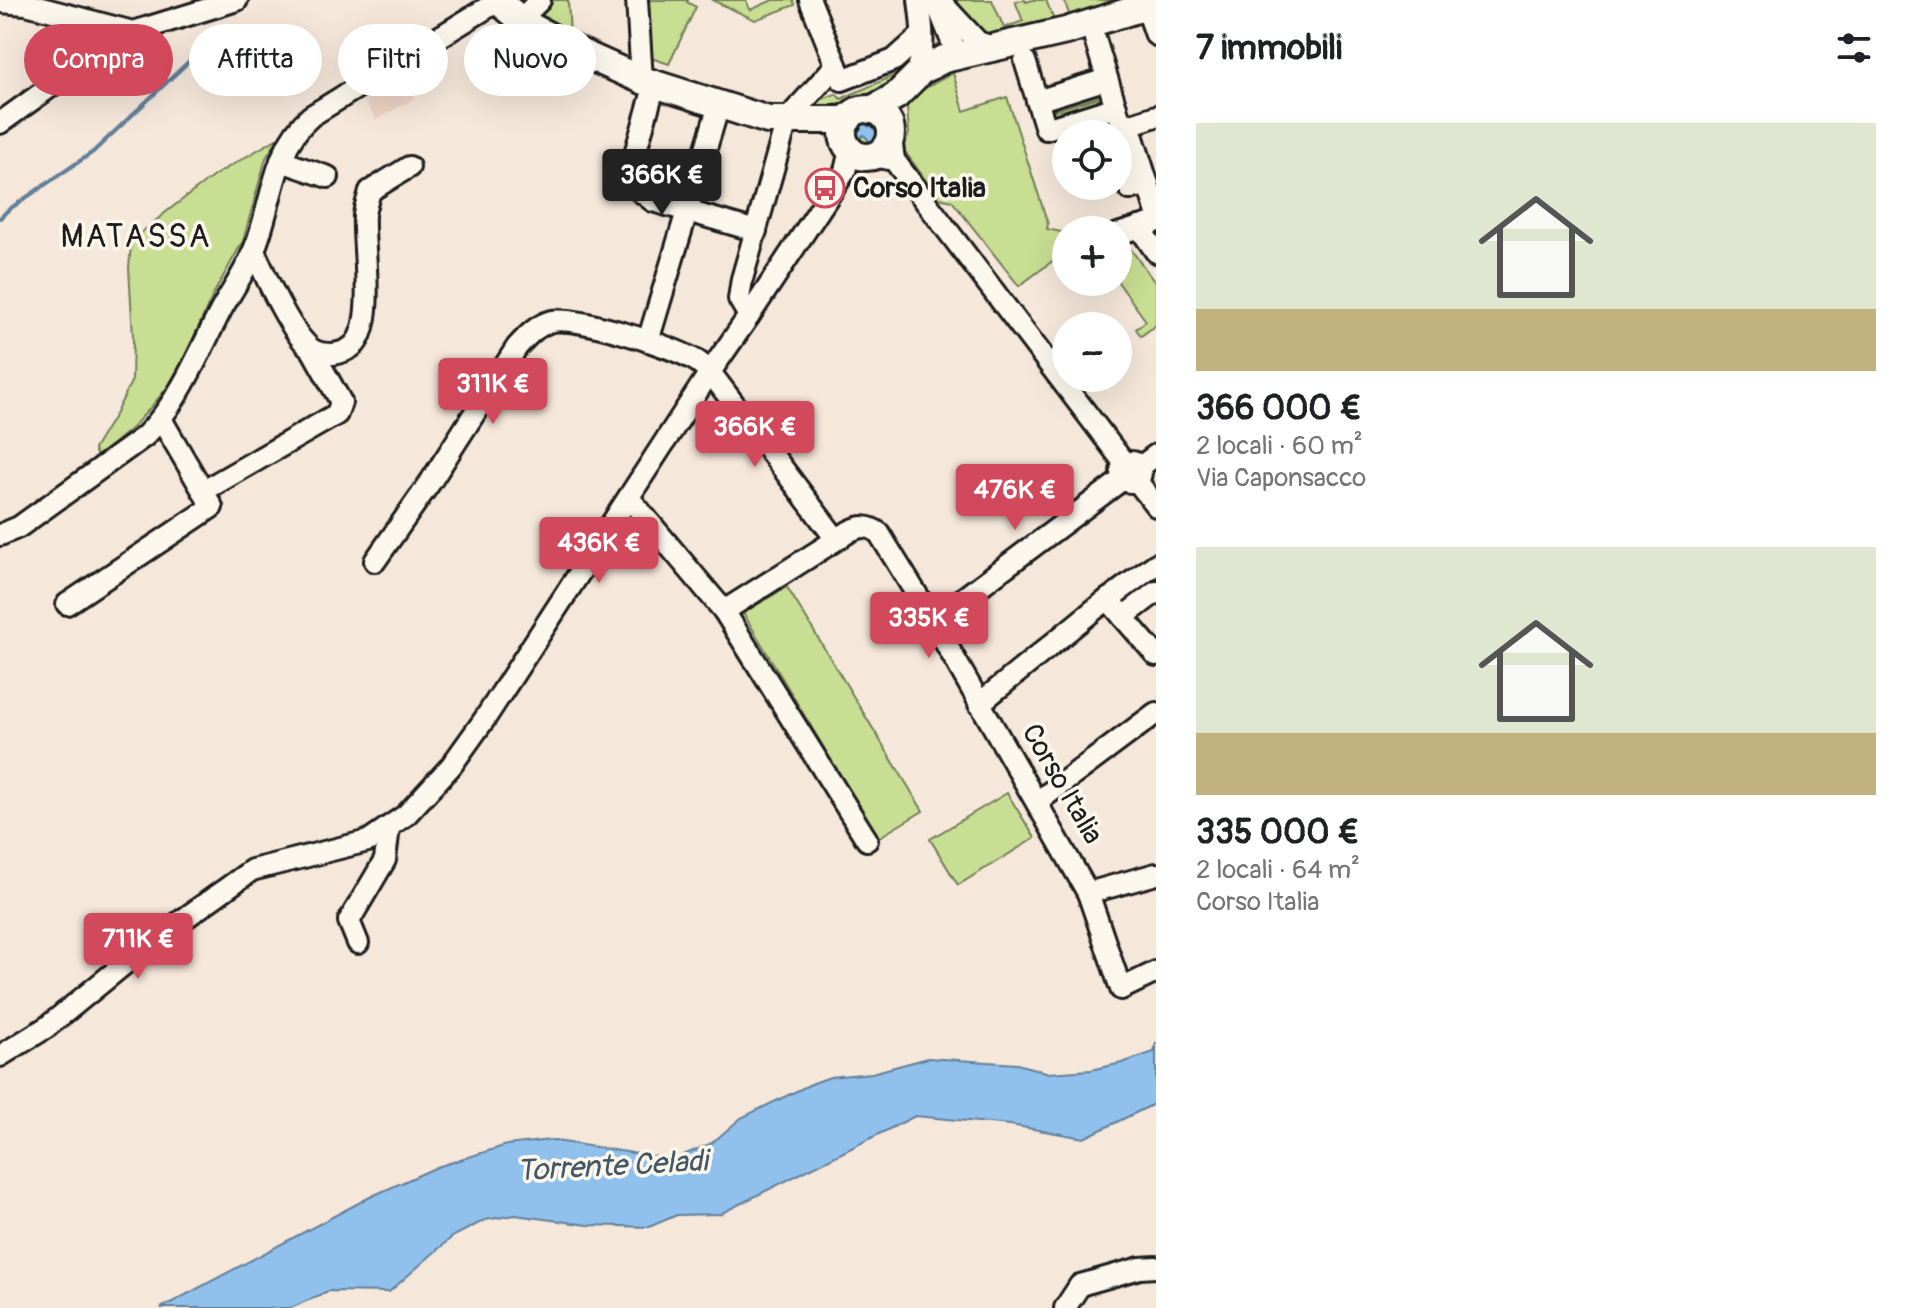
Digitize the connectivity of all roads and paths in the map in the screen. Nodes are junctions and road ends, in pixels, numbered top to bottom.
1 (237, 0) edge
2 (540, 0) edge
3 (637, 0) edge
4 (810, 0) edge
5 (920, 0) edge
6 (937, 0) edge
7 (497, 1) edge
8 (0, 2) edge
9 (1151, 5) edge
10 (520, 20) junction
11 (102, 24) edge
12 (159, 24) edge
13 (922, 35) junction
14 (1156, 35) edge
15 (1095, 39) dead end
16 (992, 47) junction
17 (950, 57) junction
18 (1025, 61) dead end
19 (836, 65) junction
20 (914, 77) junction
21 (1107, 79) junction
22 (648, 82) junction
23 (38, 96) edge
24 (1037, 101) junction
25 (719, 105) junction
26 (1156, 116) edge
27 (787, 120) junction
28 (1116, 120) edge
29 (1129, 120) edge
30 (0, 123) edge
31 (1052, 128) edge
32 (867, 141) junction
33 (1132, 153) edge
34 (281, 161) junction
35 (409, 167) dead end
36 (328, 177) dead end
37 (1148, 184) junction
38 (1132, 188) edge
39 (1156, 210) edge
40 (687, 211) junction
41 (1147, 224) edge
42 (756, 231) junction
43 (254, 251) junction
44 (1156, 252) edge
45 (749, 316) junction
46 (648, 341) junction
47 (312, 350) junction
48 (710, 372) junction
49 (161, 419) junction
50 (1136, 469) edge
51 (203, 491) junction
52 (629, 498) junction
53 (1156, 506) edge
54 (0, 535) edge
55 (836, 539) junction
56 (375, 561) dead end
57 (1156, 564) edge
58 (1156, 592) edge
59 (1108, 599) junction
60 (67, 604) dead end
61 (724, 611) junction
62 (1123, 617) junction
63 (933, 621) junction
64 (1156, 655) edge
65 (979, 704) junction
66 (1156, 713) edge
67 (1037, 802) junction
68 (389, 827) junction
69 (867, 840) dead end
70 (1156, 874) edge
71 (1088, 893) junction
72 (358, 943) dead end
73 (1156, 972) edge
74 (0, 1056) edge
75 (1156, 1267) edge
76 (1065, 1308) edge

1 - 12 street
2 - 10 street
3 - 22 street
4 - 19 street
5 - 13 street
5 - 17 street
6 - 16 street
6 - 17 street
7 - 10 main road
7 - 34 street
8 - 11 street
9 - 14 street
9 - 16 main road
10 - 22 main road
13 - 19 street
13 - 20 street
15 - 21 street
16 - 17 main road
17 - 20 main road
18 - 24 street
19 - 27 street
20 - 32 main road
21 - 24 street
21 - 28 street
22 - 25 main road
22 - 40 street
23 - 30 street
24 - 31 street
25 - 27 main road
25 - 40 street
26 - 29 street
27 - 32 main road
27 - 42 street
32 - 45 street
32 - 50 street
33 - 37 street
34 - 36 street
34 - 43 street
35 - 47 street
37 - 38 street
37 - 39 street
40 - 42 street
40 - 46 street
41 - 44 street
42 - 45 street
43 - 47 street
43 - 49 street
45 - 48 street
46 - 48 street
46 - 56 street
47 - 51 street
48 - 52 street
48 - 55 street
49 - 51 street
49 - 54 street
50 - 53 street
50 - 63 street
51 - 60 street
52 - 61 street
52 - 68 street
55 - 61 street, Corso Italia
55 - 63 street, Corso Italia
57 - 59 street
58 - 62 street
59 - 62 street
59 - 65 street
61 - 69 street
62 - 64 street
63 - 65 street, Corso Italia
65 - 67 street, Corso Italia
66 - 67 street
67 - 71 street, Corso Italia
68 - 72 street
68 - 74 street
70 - 71 street
71 - 73 street, Corso Italia
75 - 76 street

